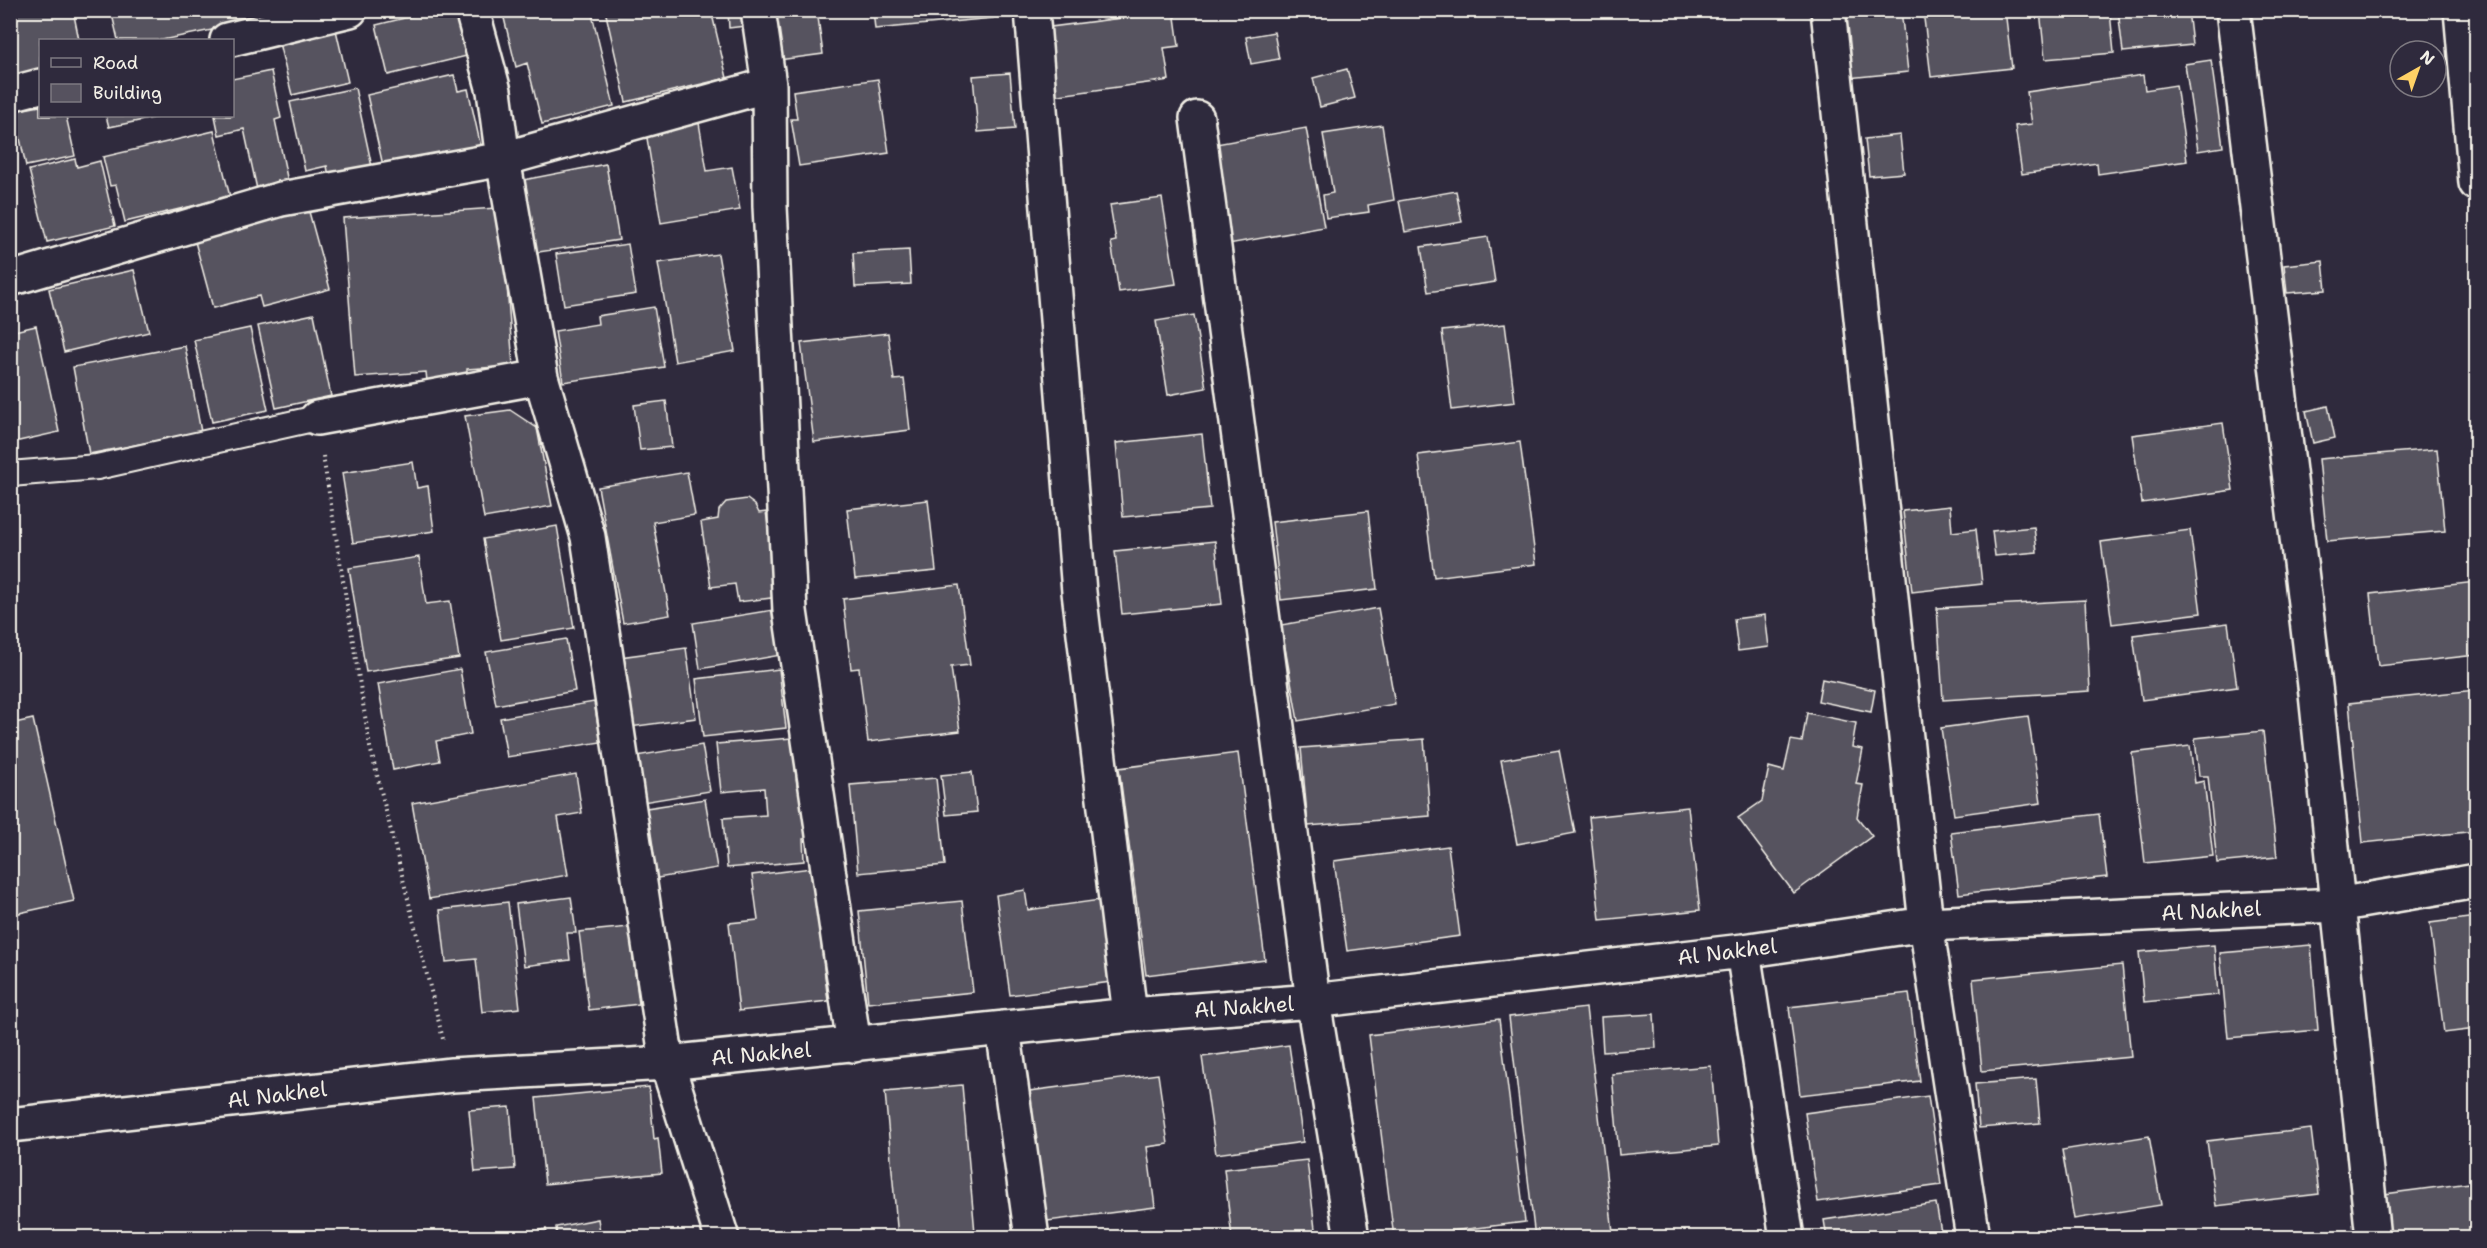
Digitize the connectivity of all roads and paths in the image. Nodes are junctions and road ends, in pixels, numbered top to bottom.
1 (350, 10) edge
2 (472, 10) edge
3 (758, 10) edge
4 (1032, 10) edge
5 (1828, 10) edge
6 (2233, 10) edge
7 (2461, 10) edge
8 (231, 39) edge
9 (769, 85) junction
10 (39, 86) edge
11 (10, 94) edge
12 (1197, 118) dead end
13 (503, 159) junction
14 (2476, 183) edge
15 (10, 279) edge
16 (541, 377) junction
17 (317, 418) junction
18 (10, 474) edge
19 (2476, 880) edge
20 (2337, 905) junction
21 (1926, 924) junction
22 (1743, 951) junction
23 (1313, 1001) junction
24 (1130, 1016) junction
25 (1003, 1028) junction
26 (854, 1045) junction
27 (667, 1063) junction
28 (452, 1075) junction
29 (10, 1125) edge
30 (722, 1238) edge
31 (1032, 1238) edge
32 (1352, 1238) edge
33 (1787, 1238) edge
34 (1973, 1238) edge
35 (2373, 1238) edge

1 - 8 street
2 - 13 street
3 - 9 street
4 - 24 street
5 - 21 street
6 - 20 street
7 - 14 street
9 - 13 street
9 - 26 street
10 - 11 street
12 - 23 street
13 - 15 street
13 - 16 street
16 - 17 street
16 - 27 street
17 - 18 lane
17 - 28 path
19 - 20 street, Al Nakhel
20 - 21 street, Al Nakhel
20 - 35 street
21 - 22 street, Al Nakhel
21 - 34 street
22 - 23 street, Al Nakhel
22 - 33 street
23 - 24 street, Al Nakhel
23 - 32 street
24 - 25 street, Al Nakhel
25 - 26 street, Al Nakhel
25 - 31 street
26 - 27 street, Al Nakhel
27 - 28 street, Al Nakhel
27 - 30 street
28 - 29 street, Al Nakhel

